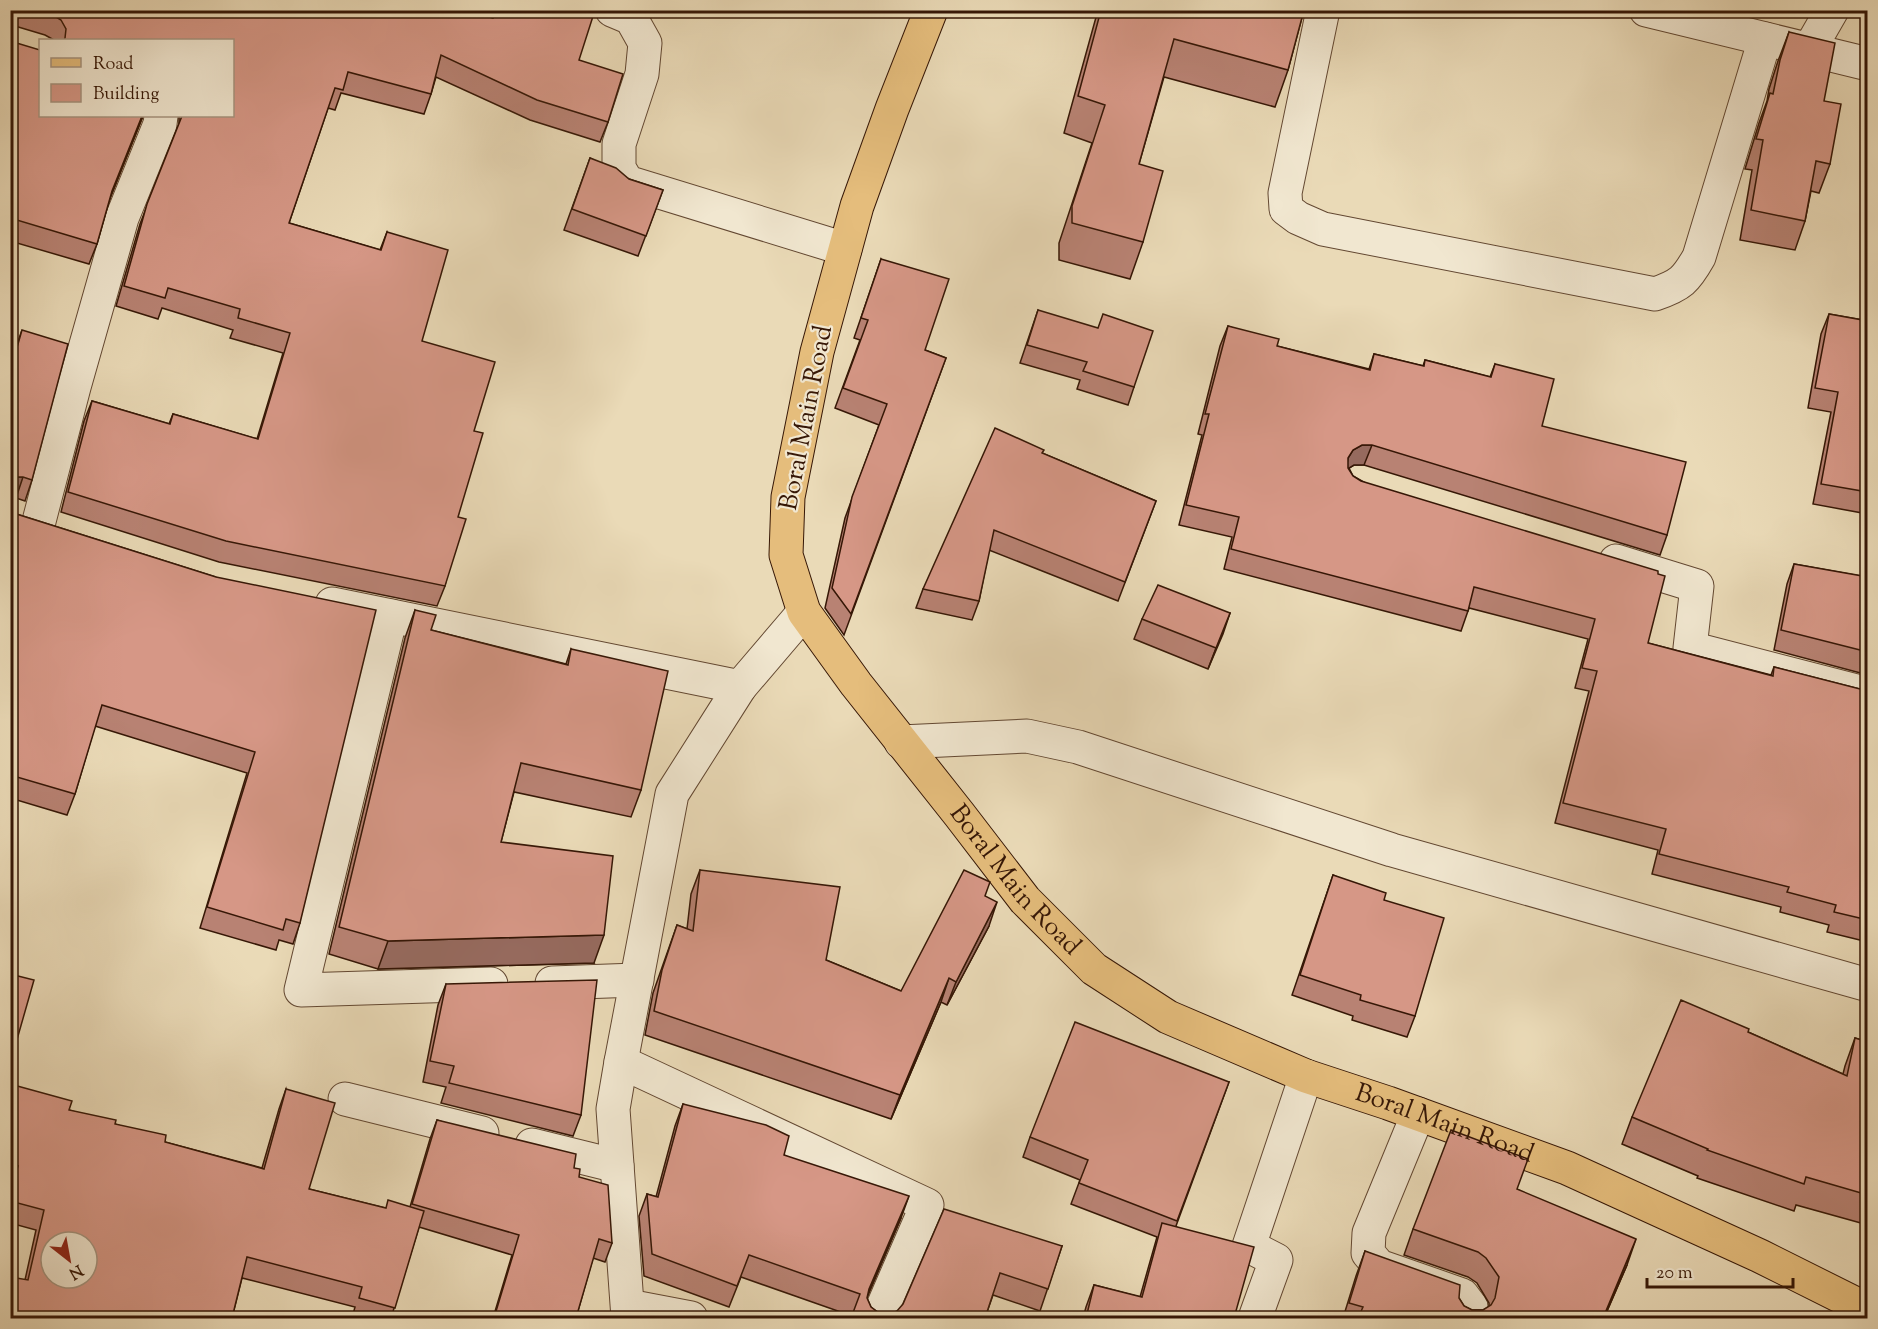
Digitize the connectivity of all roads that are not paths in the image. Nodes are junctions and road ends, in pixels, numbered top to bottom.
1 (612, 10) edge
2 (931, 10) edge
3 (1323, 10) edge
4 (1646, 10) edge
5 (1832, 10) edge
6 (1765, 39) junction
7 (1809, 50) junction
8 (1868, 64) edge
9 (161, 117) edge
10 (845, 249) junction
11 (24, 520) edge
12 (71, 535) edge
13 (1584, 551) edge
14 (303, 598) edge
15 (804, 612) junction
16 (391, 616) junction
17 (740, 687) junction
18 (1868, 694) edge
19 (902, 742) junction
20 (637, 980) junction
21 (1868, 985) edge
22 (621, 1062) junction
23 (1306, 1076) junction
24 (345, 1100) dead end
25 (1418, 1113) junction
26 (617, 1166) junction
27 (1868, 1310) edge
28 (628, 1312) edge
29 (691, 1318) edge
30 (878, 1318) edge
31 (1255, 1318) edge
32 (1468, 1318) edge

1 - 10 street
2 - 10 main road, Boral Main Road
3 - 6 street
4 - 6 street
5 - 7 street
6 - 7 street
7 - 8 street
9 - 11 street
10 - 15 main road, Boral Main Road
11 - 12 street
13 - 18 street
14 - 16 street
15 - 17 street
15 - 19 main road, Boral Main Road
16 - 17 street
16 - 20 street
17 - 20 street
19 - 21 street
19 - 23 main road, Boral Main Road
20 - 22 street
22 - 26 street
22 - 30 street
23 - 25 main road, Boral Main Road
23 - 31 street
24 - 26 street
25 - 27 main road, Boral Main Road
25 - 32 street
26 - 28 street
28 - 29 street

